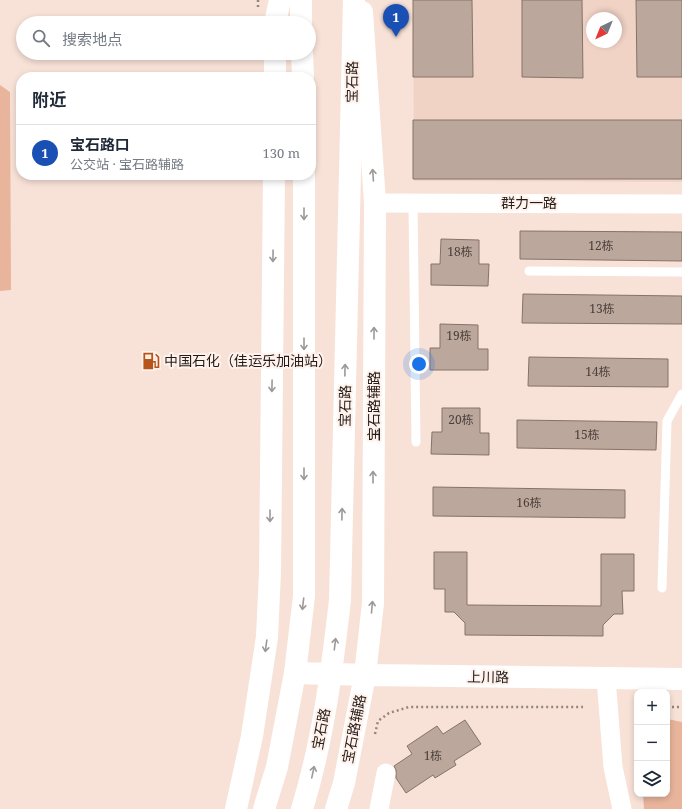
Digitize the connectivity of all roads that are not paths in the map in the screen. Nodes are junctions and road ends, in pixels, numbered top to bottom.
1 (280, 0) edge
2 (301, 0) edge
3 (354, 0) edge
4 (361, 0) edge
5 (277, 16) edge
6 (301, 16) edge
7 (275, 60) edge
8 (302, 60) edge
9 (275, 72) edge
10 (303, 72) edge
11 (274, 180) edge
12 (304, 180) edge
13 (375, 203) junction
14 (413, 203) junction
15 (682, 204) edge
16 (529, 271) dead end
17 (682, 272) edge
18 (682, 394) edge
19 (416, 442) dead end
20 (662, 588) dead end
21 (295, 673) junction
22 (331, 674) junction
23 (365, 675) junction
24 (606, 678) junction
25 (682, 679) edge
26 (386, 774) dead end
27 (236, 809) edge
28 (264, 809) edge
29 (302, 809) edge
30 (336, 809) edge
31 (379, 809) edge
32 (622, 809) edge

1 - 5 main road
2 - 6 main road
22 -> 3 main road, 宝石路
13 -> 4 main road, 宝石路辅路
7 - 9 main road
8 - 10 main road
11 -> 27 main road
12 -> 21 main road
13 - 14 street, 群力一路
23 -> 13 main road, 宝石路辅路
14 - 15 street, 群力一路
14 - 19 lane
16 - 17 lane
18 - 20 lane
21 - 22 main road, 上川路
21 - 28 main road
22 - 23 main road, 上川路
29 -> 22 main road, 宝石路
23 - 24 main road, 上川路
23 - 30 main road, 宝石路辅路
24 - 25 main road, 上川路
24 - 32 street
26 - 31 street

